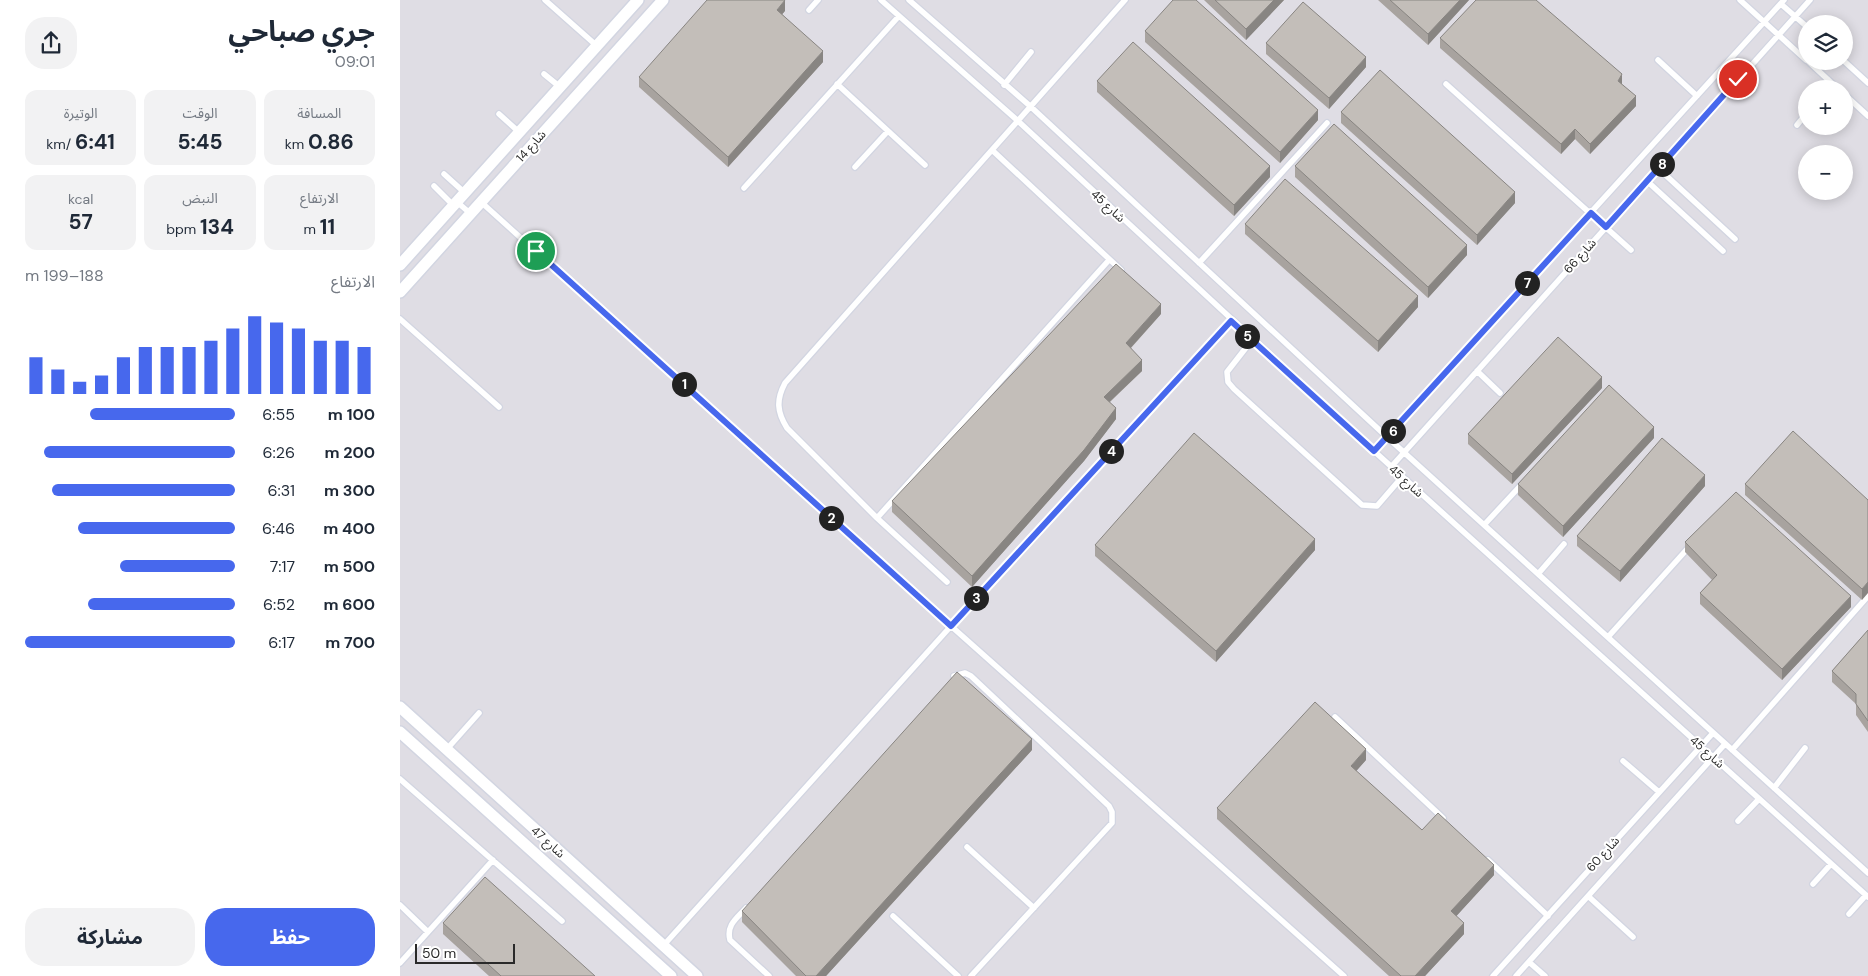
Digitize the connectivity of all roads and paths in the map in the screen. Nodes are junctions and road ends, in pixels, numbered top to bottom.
1 (545, 0) edge
2 (638, 0) edge
3 (662, 0) edge
4 (818, 0) edge
5 (881, 0) edge
6 (909, 0) edge
7 (1125, 0) edge
8 (1740, 0) edge
9 (1810, 0) edge
10 (1783, 2) edge
11 (808, 10) dead end
12 (899, 16) junction
13 (1795, 16) junction
14 (1798, 19) edge
15 (1765, 22) junction
16 (1778, 35) junction
17 (597, 46) junction
18 (1031, 52) dead end
19 (1798, 52) edge
20 (1658, 60) dead end
21 (1853, 69) edge
22 (1816, 70) edge
23 (544, 74) dead end
24 (1825, 80) edge
25 (1868, 83) edge
26 (837, 84) junction
27 (1446, 84) dead end
28 (1004, 85) junction
29 (560, 87) junction
30 (1697, 96) junction
31 (1853, 102) edge
32 (1030, 106) junction
33 (499, 114) dead end
34 (1868, 116) edge
35 (1018, 121) junction
36 (1327, 123) dead end
37 (519, 132) junction
38 (888, 132) junction
39 (992, 150) junction
40 (925, 166) dead end
41 (855, 167) dead end
42 (1658, 168) junction
43 (444, 174) dead end
44 (1647, 181) junction
45 (434, 186) dead end
46 (744, 188) dead end
47 (465, 193) junction
48 (481, 202) junction
49 (455, 204) junction
50 (1591, 213) junction
51 (471, 214) junction
52 (1606, 227) junction
53 (1734, 239) dead end
54 (1631, 250) dead end
55 (1723, 251) dead end
56 (1109, 260) junction
57 (1199, 263) junction
58 (400, 265) edge
59 (1124, 272) edge
60 (400, 292) edge
61 (400, 319) edge
62 (1231, 321) junction
63 (1252, 340) junction
64 (1477, 371) junction
65 (1500, 393) dead end
66 (500, 407) dead end
67 (1387, 437) junction
68 (1374, 451) junction
69 (1403, 453) junction
70 (1391, 466) junction
71 (1402, 477) junction
72 (1529, 477) edge
73 (877, 518) junction
74 (1484, 525) junction
75 (1564, 544) dead end
76 (1689, 547) edge
77 (1538, 574) junction
78 (947, 582) dead end
79 (1868, 596) edge
80 (951, 626) junction
81 (1608, 637) junction
82 (947, 684) edge
83 (400, 707) edge
84 (479, 713) dead end
85 (1335, 718) edge
86 (400, 732) edge
87 (1713, 733) junction
88 (1725, 744) junction
89 (1701, 746) junction
90 (1805, 748) dead end
91 (447, 749) junction
92 (1732, 750) junction
93 (1713, 757) junction
94 (1623, 761) dead end
95 (400, 779) edge
96 (1774, 788) junction
97 (1659, 792) junction
98 (1759, 799) junction
99 (1738, 821) dead end
100 (1448, 823) edge
101 (967, 847) dead end
102 (1484, 856) edge
103 (493, 860) junction
104 (1831, 864) junction
105 (1868, 873) edge
106 (1813, 884) dead end
107 (1588, 896) junction
108 (1867, 896) edge
109 (749, 904) edge
110 (400, 906) edge
111 (1034, 908) junction
112 (1849, 914) dead end
113 (893, 916) dead end
114 (1548, 916) junction
115 (562, 921) dead end
116 (428, 932) junction
117 (1633, 937) dead end
118 (663, 946) junction
119 (1529, 962) junction
120 (400, 963) edge
121 (671, 976) edge
122 (697, 976) edge
123 (769, 976) edge
124 (958, 976) edge
125 (972, 976) edge
126 (1344, 976) edge
127 (1493, 976) edge
128 (1516, 976) edge
129 (1545, 976) edge

1 - 17 lane
2 - 17 street, شارع 14
3 - 48 street, شارع 14
4 - 11 lane
5 - 12 lane, شارع 45
6 - 28 lane, شارع 45
7 - 32 lane
8 - 15 lane
9 - 13 lane, شارع 66
10 - 13 lane
10 - 15 lane, شارع 66
12 - 26 lane
12 - 35 lane, شارع 45
13 - 14 lane
13 - 16 lane, شارع 66
15 - 16 lane
15 - 30 lane, شارع 66
16 - 19 lane
16 - 42 lane, شارع 66
17 - 29 street, شارع 14
18 - 28 lane
20 - 30 lane
21 - 25 lane
22 - 24 lane
23 - 29 lane
26 - 38 lane
26 - 46 lane
27 - 50 lane
28 - 32 lane, شارع 45
29 - 37 street, شارع 14
30 - 50 lane, شارع 66
31 - 34 lane
32 - 35 lane
32 - 57 lane, شارع 45
33 - 37 lane
35 - 39 lane
35 - 62 lane, شارع 45
36 - 57 lane
37 - 47 street, شارع 14
38 - 40 lane
38 - 41 lane
39 - 56 lane
39 - 73 lane
42 - 44 lane, شارع 66
42 - 53 lane
43 - 47 lane
44 - 52 lane, شارع 66
44 - 55 lane
45 - 49 lane
47 - 49 street, شارع 14
48 - 51 street, شارع 14
48 - 80 lane
49 - 51 lane
49 - 58 street, شارع 14
50 - 52 lane
50 - 67 lane, شارع 66
51 - 60 street, شارع 14
52 - 54 lane
52 - 64 lane, شارع 66
56 - 59 lane
56 - 73 lane
57 - 67 lane, شارع 45
61 - 66 lane
62 - 63 lane, شارع 45
62 - 80 lane
63 - 68 lane, شارع 45
63 - 71 lane
64 - 65 lane
64 - 69 lane, شارع 66
67 - 68 lane, شارع 66
67 - 69 lane, شارع 45
68 - 70 lane, شارع 45
69 - 70 lane, شارع 66
69 - 74 lane, شارع 45
70 - 71 lane, شارع 45
71 - 89 lane, شارع 45
72 - 74 lane
73 - 78 lane
74 - 77 lane, شارع 45
75 - 77 lane
76 - 81 lane
77 - 81 lane, شارع 45
79 - 92 lane
80 - 118 lane
80 - 126 lane
81 - 87 lane, شارع 45
82 - 111 lane
83 - 91 street, شارع 47
84 - 91 lane
85 - 100 lane
86 - 121 street, شارع 47
87 - 88 lane, شارع 45
87 - 89 lane, شارع 60
88 - 92 lane, شارع 45
88 - 93 lane, شارع 60
89 - 93 lane, شارع 45
89 - 97 lane, شارع 60
90 - 96 lane
91 - 118 street, شارع 47
92 - 96 lane, شارع 45
93 - 98 lane, شارع 45
93 - 107 lane, شارع 60
94 - 97 lane
95 - 103 lane
96 - 105 lane, شارع 45
97 - 114 lane, شارع 60
98 - 99 lane
98 - 104 lane, شارع 45
101 - 111 lane
102 - 114 lane
103 - 115 lane
103 - 116 lane
104 - 106 lane
104 - 108 lane, شارع 45
107 - 117 lane
107 - 119 lane, شارع 60
108 - 112 lane
109 - 123 lane
110 - 116 lane
111 - 125 lane
113 - 124 lane
114 - 127 lane, شارع 60
116 - 120 lane
118 - 122 street, شارع 47
119 - 128 lane, شارع 60
119 - 129 lane

